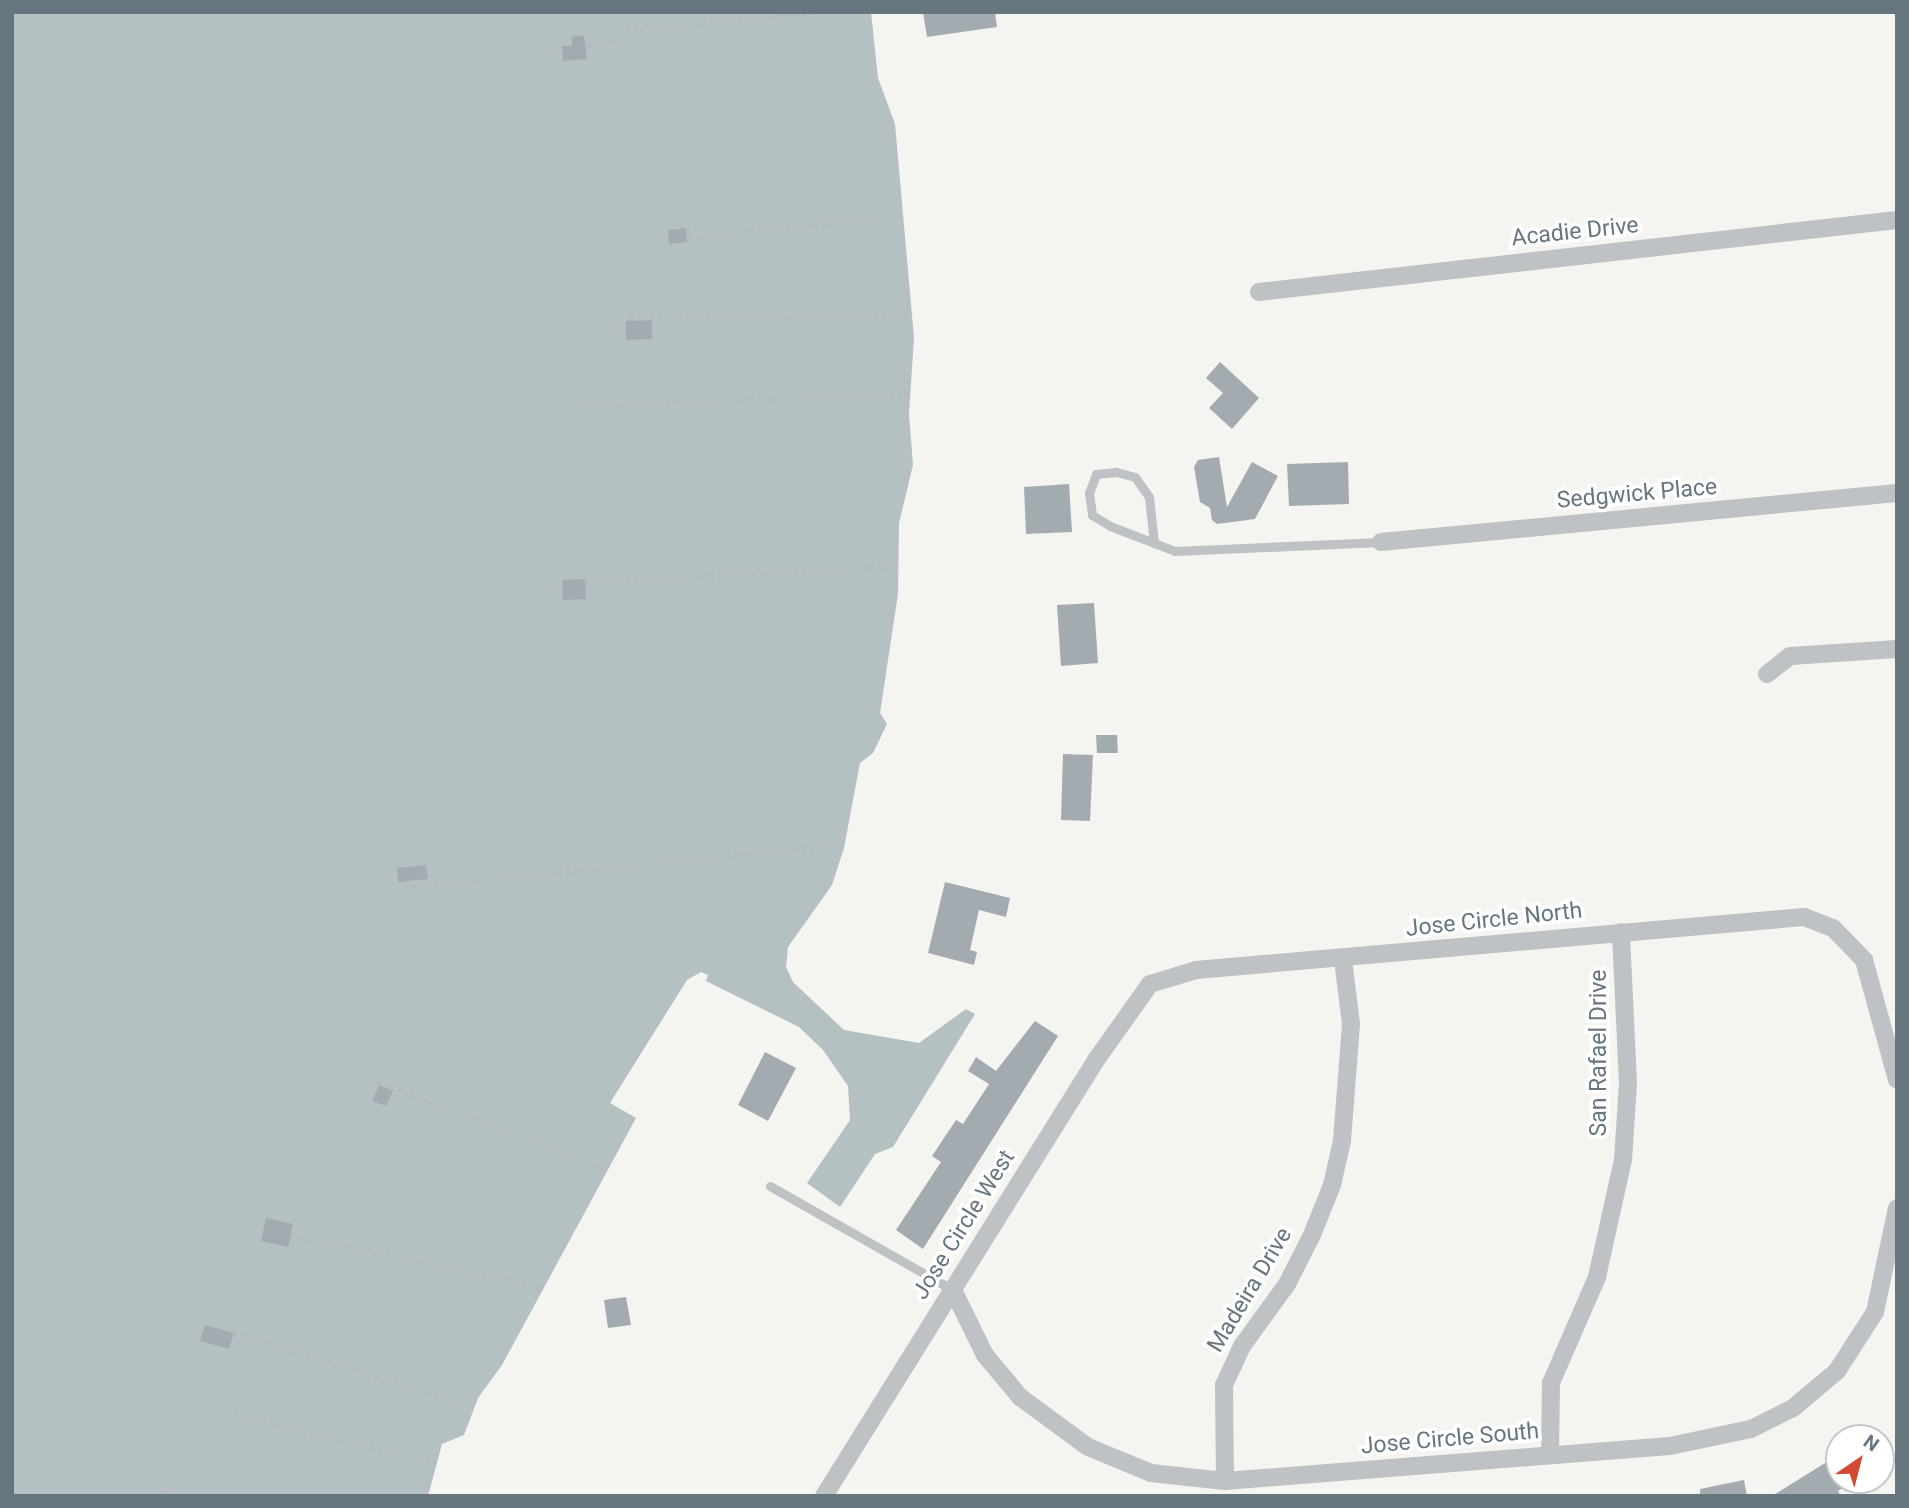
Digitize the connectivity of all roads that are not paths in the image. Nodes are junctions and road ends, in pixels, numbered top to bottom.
1 (1897, 220) edge
2 (1259, 292) dead end
3 (1897, 493) edge
4 (1381, 542) joint
5 (1154, 543) junction
6 (1897, 649) edge
7 (1767, 674) dead end
8 (1621, 932) junction
9 (1343, 960) junction
10 (1150, 984) joint
11 (1897, 1080) edge
12 (769, 1186) dead end
13 (1897, 1208) edge
14 (953, 1290) junction
15 (1550, 1455) junction
16 (1225, 1481) junction
17 (824, 1496) edge

1 - 2 street, Acadie Drive
3 - 4 street, Sedgwick Place
4 - 5 lane
5 - 5 lane
6 - 7 street
8 - 9 street, Jose Circle North
8 - 11 street, Jose Circle North
8 - 15 street, San Rafael Drive
9 - 10 street, Jose Circle North
9 - 16 street, Madeira Drive
10 - 14 street, Jose Circle West
12 - 14 lane
13 - 15 street, Jose Circle South
14 - 16 street, Jose Circle South
14 - 17 street, Jose Circle West
15 - 16 street, Jose Circle South

